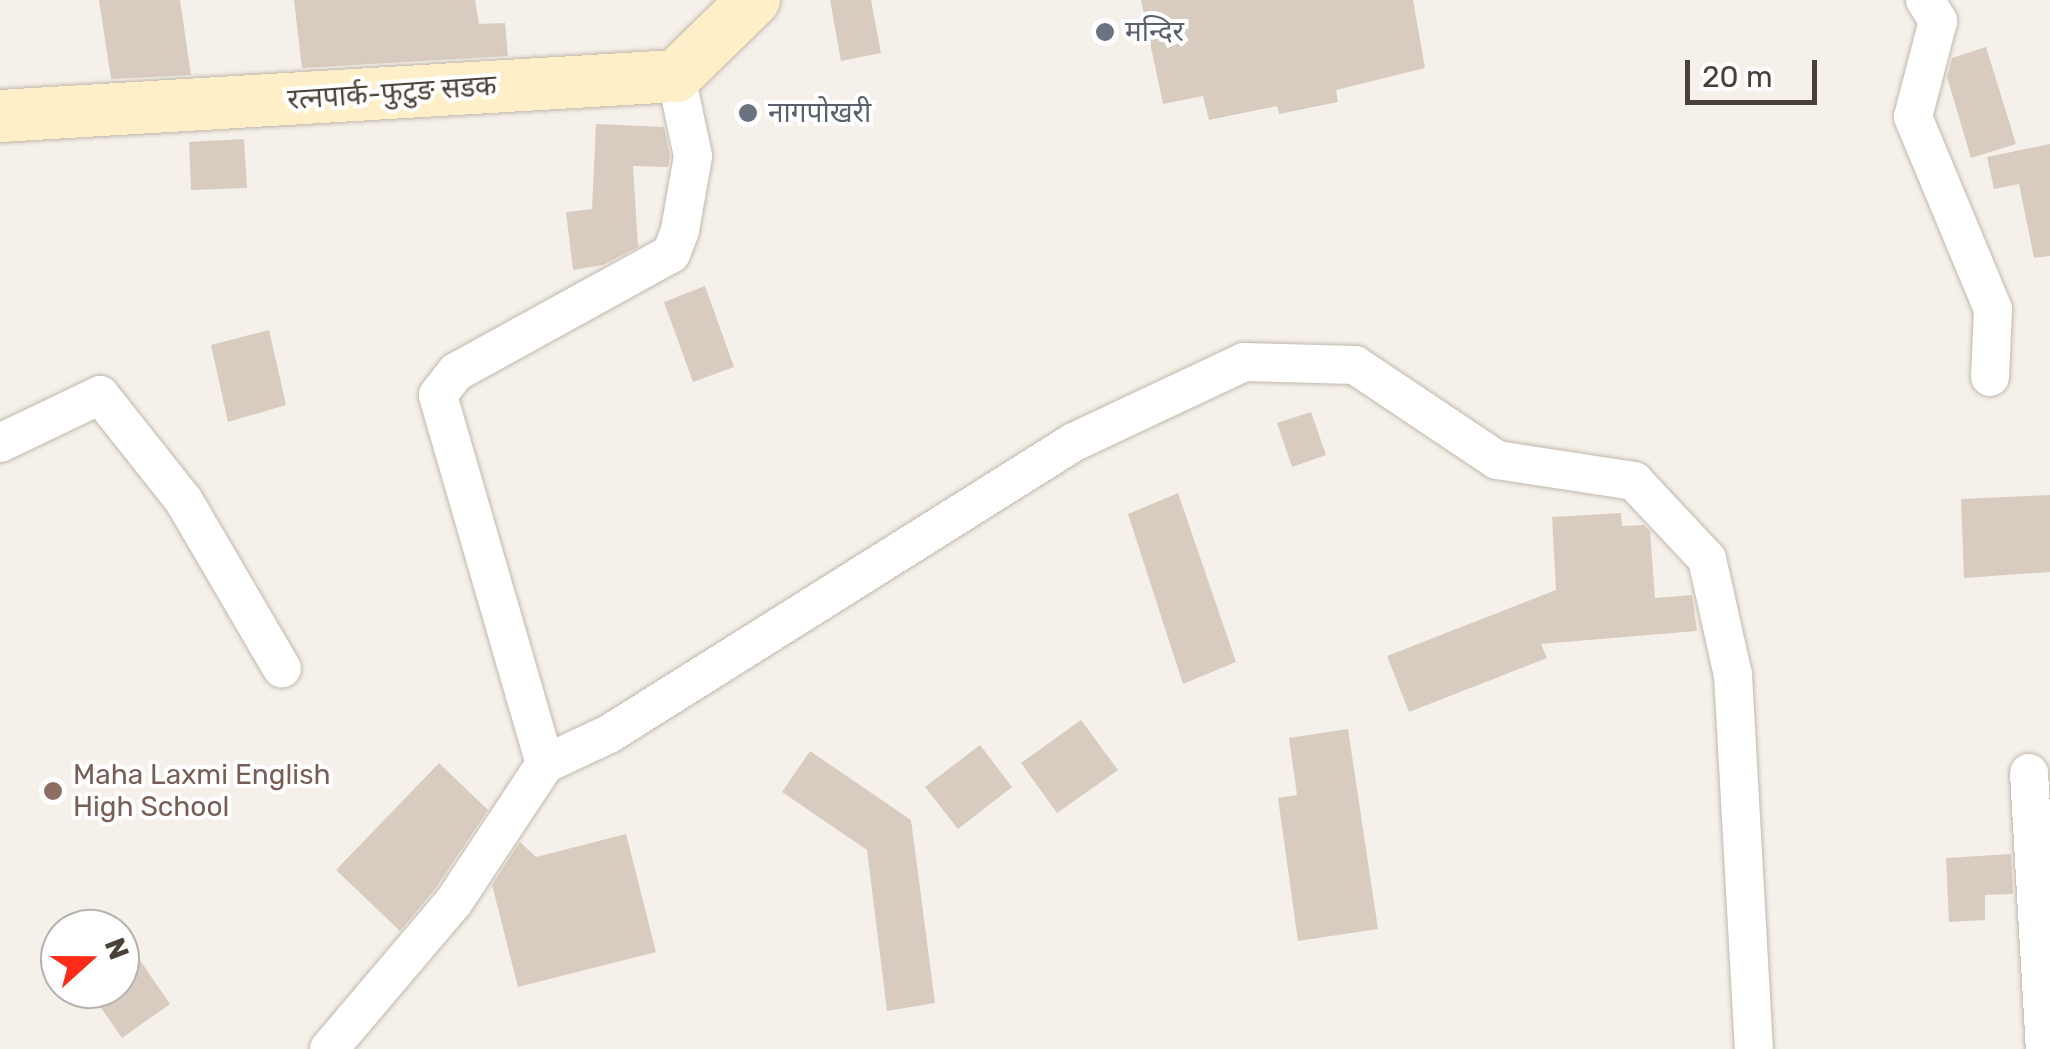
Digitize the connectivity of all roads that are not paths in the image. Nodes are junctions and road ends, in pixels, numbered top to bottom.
1 (754, 0) edge
2 (1924, 0) edge
3 (676, 76) junction
4 (0, 116) edge
5 (1990, 377) dead end
6 (0, 442) edge
7 (282, 669) dead end
8 (544, 764) junction
9 (2029, 773) dead end
10 (329, 1049) edge
11 (1754, 1049) edge
12 (2045, 1049) edge

1 - 3 street
2 - 5 street
3 - 4 street, रत्नपार्क-फुटुङ सडक
3 - 8 street
6 - 7 street
8 - 10 street
8 - 11 street
9 - 12 street

